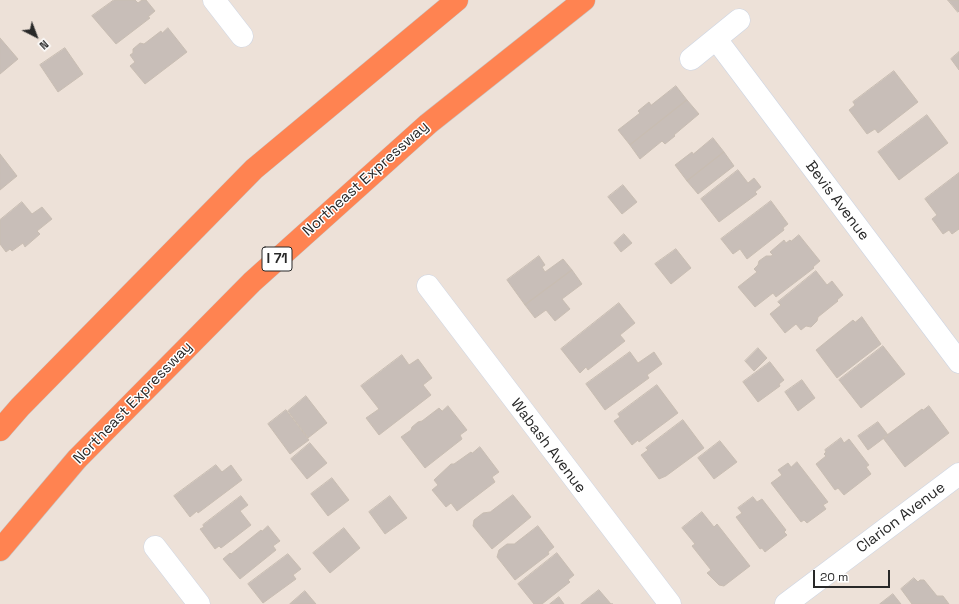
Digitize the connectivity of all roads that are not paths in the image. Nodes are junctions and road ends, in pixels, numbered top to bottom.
1 (214, 0) edge
2 (457, 0) edge
3 (584, 0) edge
4 (739, 20) dead end
5 (242, 36) dead end
6 (716, 39) junction
7 (691, 59) dead end
8 (428, 286) dead end
9 (959, 362) edge
10 (0, 430) edge
11 (959, 474) edge
12 (156, 547) dead end
13 (0, 550) edge
14 (199, 604) edge
15 (670, 604) edge
16 (786, 604) edge

1 - 5 street
2 - 10 highway
3 - 13 highway, Northeast Expressway / I 71
4 - 6 street
6 - 7 street
6 - 9 street, Bevis Avenue
8 - 15 street, Wabash Avenue
11 - 16 street, Clarion Avenue
12 - 14 street

